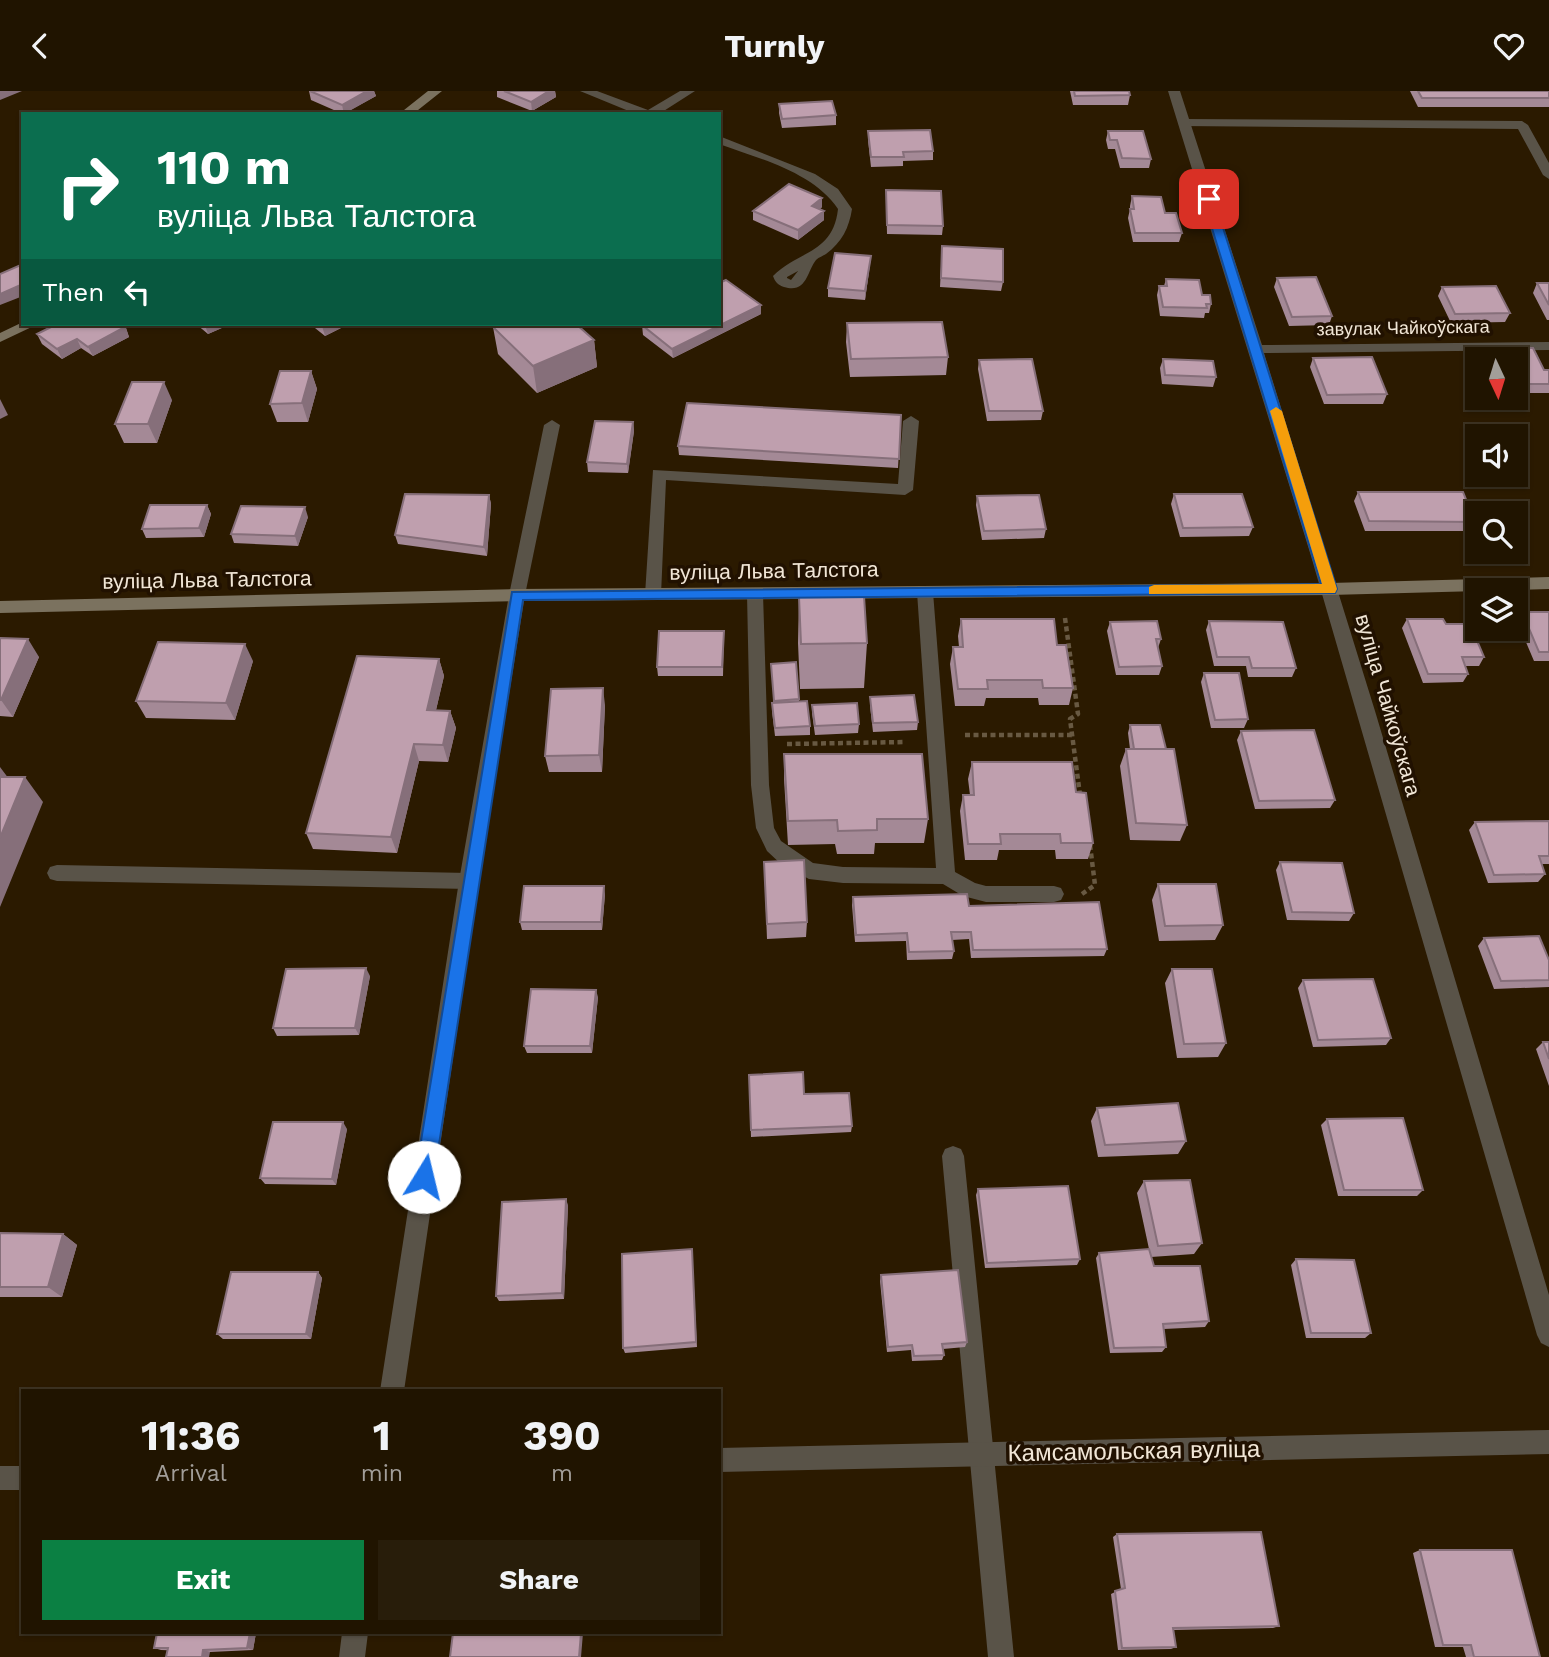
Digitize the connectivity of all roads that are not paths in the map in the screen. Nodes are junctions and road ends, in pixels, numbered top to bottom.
1 (436, 91) edge
2 (586, 91) edge
3 (689, 91) edge
4 (1174, 91) edge
5 (408, 112) edge
6 (644, 112) edge
7 (652, 112) edge
8 (1184, 123) junction
9 (721, 142) edge
10 (1549, 175) edge
11 (809, 262) dead end
12 (27, 326) edge
13 (0, 338) edge
14 (1549, 346) edge
15 (1257, 349) junction
16 (911, 421) dead end
17 (552, 425) dead end
18 (1549, 583) edge
19 (1330, 589) junction
20 (925, 592) junction
21 (755, 594) junction
22 (517, 595) junction
23 (653, 596) junction
24 (0, 607) edge
25 (57, 873) dead end
26 (946, 876) junction
27 (469, 881) junction
28 (1054, 894) road end
29 (953, 1156) dead end
30 (1549, 1335) edge
31 (391, 1389) edge
32 (1549, 1442) edge
33 (984, 1455) junction
34 (721, 1460) edge
35 (0, 1478) edge
36 (21, 1478) edge
37 (355, 1634) edge
38 (352, 1657) edge
39 (1001, 1657) edge

1 - 5 main road
2 - 6 street
3 - 7 street
4 - 8 street, вуліца Чайкоўскага
8 - 10 street
8 - 15 street, вуліца Чайкоўскага
9 - 11 street
12 - 13 main road
14 - 15 street, завулак Чайкоўскага
15 - 19 street, вуліца Чайкоўскага
16 - 23 street
17 - 22 street
18 - 19 main road, вуліца Льва Талстога
19 - 20 main road, вуліца Льва Талстога
19 - 30 street, вуліца Чайкоўскага
20 - 21 main road, вуліца Льва Талстога
20 - 26 street
21 - 23 main road, вуліца Льва Талстога
21 - 26 street
22 - 23 main road, вуліца Льва Талстога
22 - 24 main road, вуліца Льва Талстога
22 - 27 street
25 - 27 street
26 - 28 street
27 - 31 street
29 - 33 street
32 - 33 street, Камсамольская вуліца
33 - 34 street, Камсамольская вуліца
33 - 39 street
35 - 36 street
37 - 38 street

